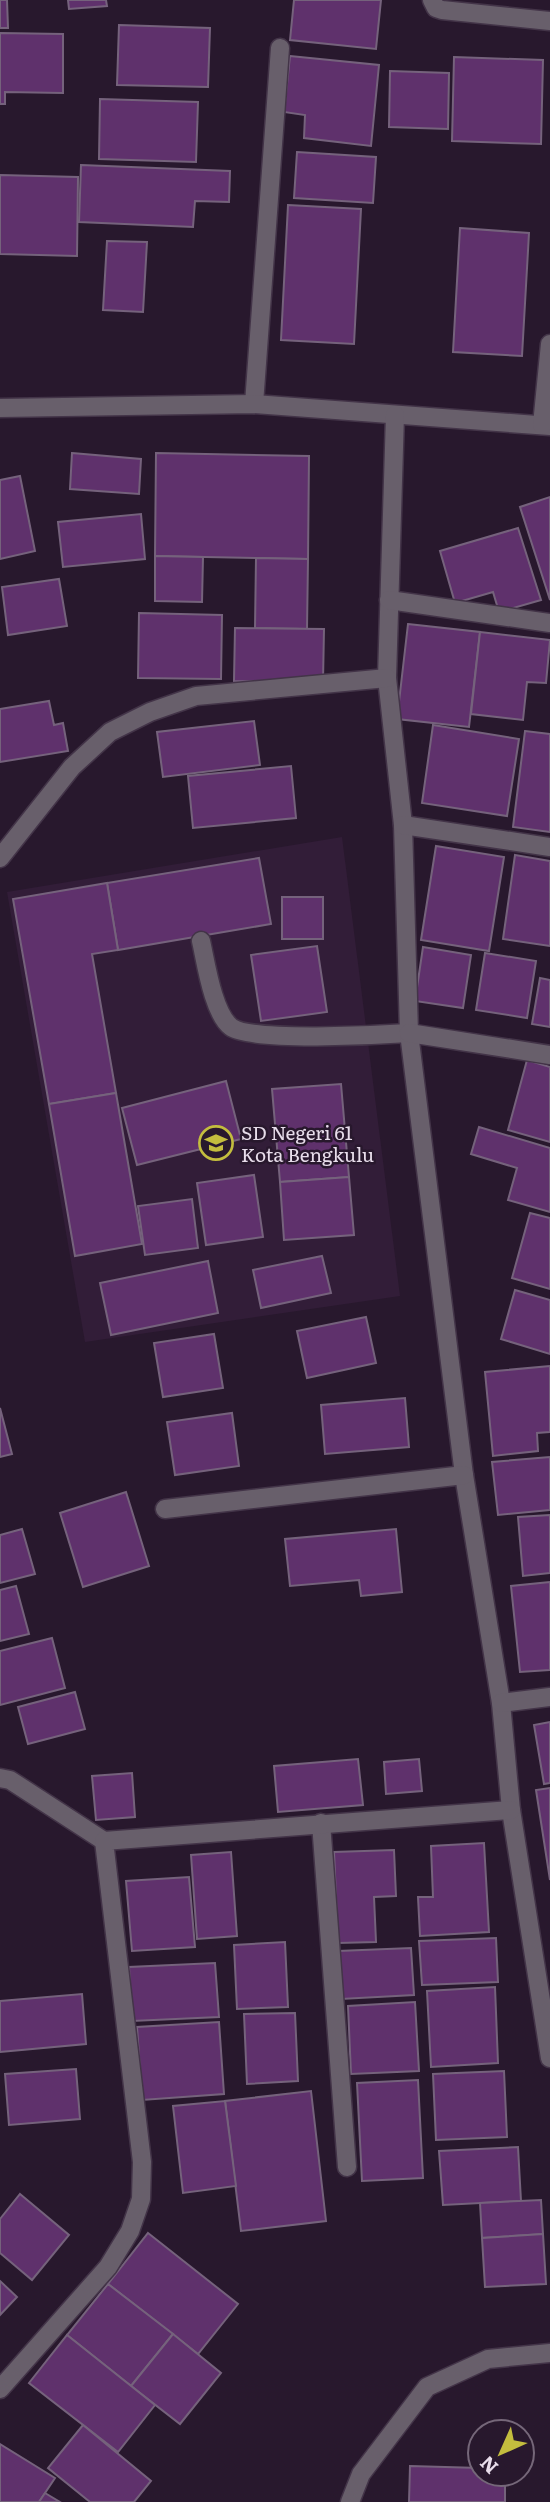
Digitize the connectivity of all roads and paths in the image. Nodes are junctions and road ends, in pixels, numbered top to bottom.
1 (432, 0) edge
2 (550, 21) edge
3 (280, 48) dead end
4 (550, 344) edge
5 (254, 404) junction
6 (0, 408) edge
7 (395, 415) junction
8 (546, 425) edge
9 (389, 600) junction
10 (550, 623) edge
11 (387, 678) junction
12 (403, 825) junction
13 (550, 847) edge
14 (0, 858) edge
15 (201, 941) dead end
16 (409, 1032) junction
17 (550, 1055) edge
18 (464, 1475) junction
19 (164, 1509) dead end
20 (550, 1697) edge
21 (501, 1703) junction
22 (0, 1778) edge
23 (511, 1810) junction
24 (321, 1823) junction
25 (104, 1841) junction
26 (550, 2057) edge
27 (347, 2167) dead end
28 (550, 2353) edge
29 (0, 2389) edge
30 (350, 2502) edge

1 - 2 street
3 - 5 street
4 - 8 street
5 - 6 street
5 - 7 street
7 - 8 street
7 - 9 street
9 - 10 street
9 - 11 street
11 - 12 street
11 - 14 street
12 - 13 street
12 - 16 street
15 - 16 street
16 - 17 street
16 - 18 street
18 - 19 street
18 - 21 street
20 - 21 street
21 - 23 street
22 - 25 street
23 - 24 street
23 - 26 street
24 - 25 street
24 - 27 street
25 - 29 street
28 - 30 street

